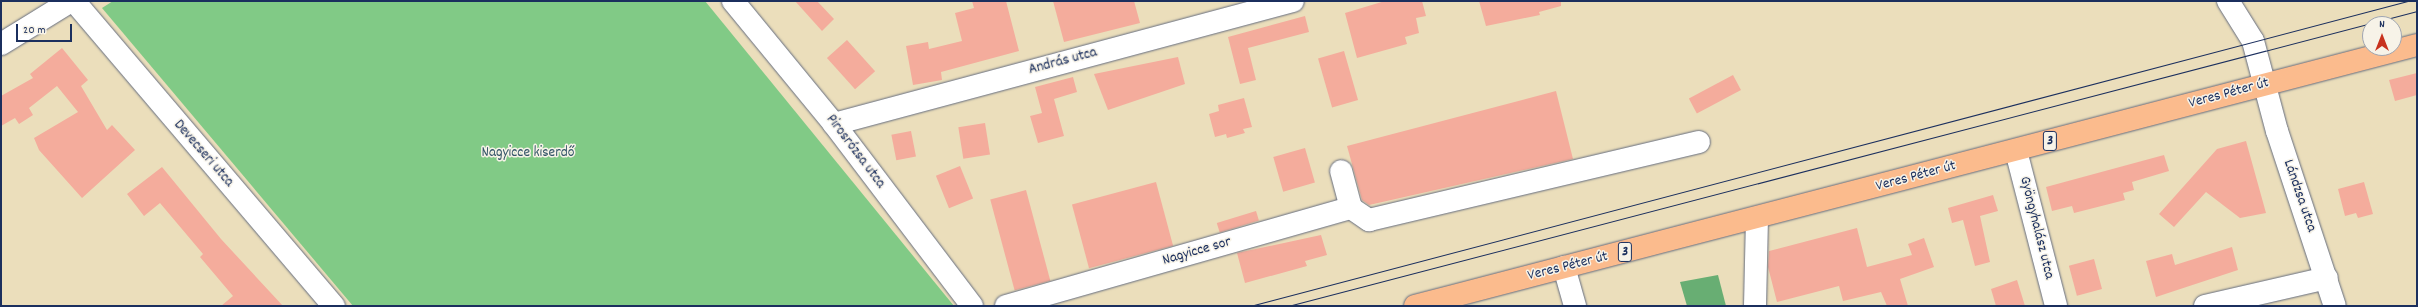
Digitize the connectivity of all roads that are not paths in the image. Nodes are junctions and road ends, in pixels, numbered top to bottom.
1 (71, 1) edge
2 (74, 1) edge
3 (733, 1) edge
4 (1293, 1) edge
5 (2228, 1) edge
6 (1, 44) edge
7 (2417, 45) edge
8 (2265, 84) junction
9 (834, 124) junction
10 (1699, 142) dead end
11 (2016, 151) junction
12 (1341, 171) dead end
13 (1351, 208) junction
14 (1757, 219) junction
15 (1564, 267) junction
16 (2327, 278) junction
17 (334, 306) edge
18 (972, 306) edge
19 (1006, 306) edge
20 (1415, 306) edge
21 (1575, 306) edge
22 (1755, 306) edge
23 (2056, 306) edge
24 (2205, 306) edge
25 (2336, 306) edge

1 - 6 street
2 - 17 street, Devecseri utca
3 - 9 street, Pirosrózsa utca
4 - 9 street, András utca
5 - 8 street, Lándzsa utca
7 - 8 main road, Veres Péter út / 3
8 - 11 main road, Veres Péter út / 3
8 - 16 street, Lándzsa utca
9 - 18 street, Pirosrózsa utca
10 - 13 street
11 - 14 main road, Veres Péter út / 3
11 - 23 street, Gyöngyhalász utca
12 - 13 street
13 - 19 street, Nagyicce sor
14 - 15 main road, Veres Péter út / 3
14 - 22 street
15 - 20 main road, Veres Péter út / 3
15 - 21 street
16 - 24 street
16 - 25 street, Lándzsa utca

